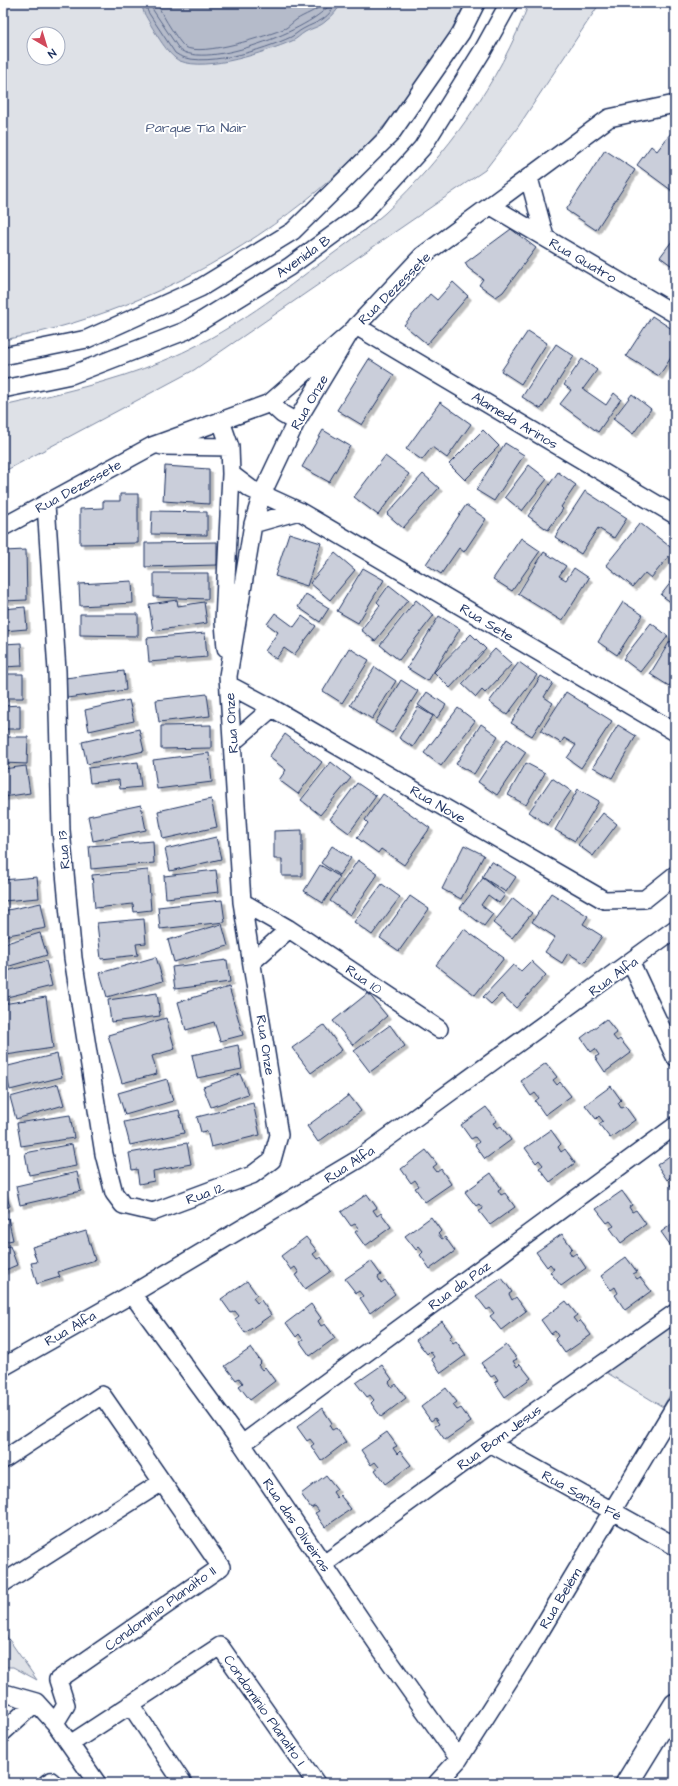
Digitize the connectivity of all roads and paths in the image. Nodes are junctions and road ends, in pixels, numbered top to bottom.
1 (476, 3) edge
2 (509, 3) edge
3 (675, 104) edge
4 (529, 178) junction
5 (491, 206) junction
6 (545, 237) junction
7 (675, 314) edge
8 (352, 330) junction
9 (3, 356) edge
10 (3, 389) edge
11 (270, 402) junction
12 (221, 421) junction
13 (296, 422) junction
14 (152, 446) junction
15 (230, 447) junction
16 (231, 474) junction
17 (262, 494) junction
18 (46, 504) junction
19 (299, 511) junction
20 (675, 515) edge
21 (253, 524) junction
22 (3, 527) edge
23 (228, 681) junction
24 (272, 708) junction
25 (675, 732) edge
26 (232, 742) junction
27 (675, 875) edge
28 (242, 902) junction
29 (289, 929) junction
30 (675, 929) edge
31 (252, 962) junction
32 (631, 963) junction
33 (439, 1029) dead end
34 (675, 1057) edge
35 (675, 1126) edge
36 (279, 1135) joint
37 (114, 1193) joint
38 (132, 1294) junction
39 (675, 1313) edge
40 (3, 1367) edge
41 (675, 1406) edge
42 (490, 1443) junction
43 (242, 1444) junction
44 (3, 1460) edge
45 (162, 1482) junction
46 (612, 1511) junction
47 (675, 1546) edge
48 (324, 1564) junction
49 (3, 1584) edge
50 (8, 1694) dead end
51 (36, 1702) junction
52 (130, 1704) junction
53 (675, 1705) edge
54 (55, 1723) junction
55 (3, 1732) edge
56 (70, 1744) junction
57 (459, 1759) junction
58 (47, 1783) edge
59 (53, 1783) edge
60 (97, 1783) edge
61 (183, 1783) edge
62 (316, 1783) edge
63 (437, 1783) edge
64 (627, 1783) edge

1 - 9 street, Avenida B
2 - 10 street, Avenida B
3 - 4 street, Rua Dezessete
4 - 5 street, Rua Dezessete
4 - 6 street
5 - 6 street, Rua Quatro
5 - 8 street, Rua Dezessete
6 - 7 street, Rua Quatro
8 - 11 street, Rua Dezessete
8 - 13 street, Rua Onze
8 - 20 street, Alameda Arinos
11 - 12 street, Rua Dezessete
11 - 13 street
12 - 14 street, Rua Dezessete
12 - 15 street
13 - 17 street, Rua Onze
14 - 15 street, Rua Dezessete
14 - 18 street, Rua Dezessete
15 - 16 street
16 - 17 street, Rua Sete
16 - 23 street
17 - 19 street, Rua Sete
17 - 21 street, Rua Onze
18 - 22 street, Rua Dezessete
18 - 37 street, Rua 13
19 - 21 street
19 - 25 street, Rua Sete
21 - 23 street, Rua Onze
23 - 24 street, Rua Nove
23 - 26 street, Rua Onze
24 - 26 street
24 - 27 street, Rua Nove
26 - 28 street, Rua Onze
28 - 29 street, Rua 10
28 - 31 street, Rua Onze
29 - 31 street
29 - 33 street, Rua 10
30 - 32 street, Rua Alfa
31 - 36 street, Rua Onze
32 - 34 street
32 - 38 street, Rua Alfa
35 - 43 street, Rua da Paz
36 - 37 street, Rua 12
38 - 40 street, Rua Alfa
38 - 43 street, Rua das Oliveiras
39 - 42 street, Rua Bom Jesus
41 - 46 street, Rua Belém
42 - 46 street, Rua Santa Fé
42 - 48 street, Rua Bom Jesus
43 - 48 street, Rua das Oliveiras
44 - 45 street, Condomínio Planalto II
45 - 49 street
45 - 54 street, Condomínio Planalto II
46 - 47 street, Rua Santa Fé
46 - 57 street, Rua Belém
48 - 57 street, Rua das Oliveiras
50 - 51 street
51 - 54 street
51 - 55 street
52 - 56 street, Condomínio Planalto I
52 - 61 street
52 - 62 street, Condomínio Planalto I
53 - 64 main road
54 - 56 street
56 - 60 street
57 - 63 street, Rua Belém
58 - 59 street

